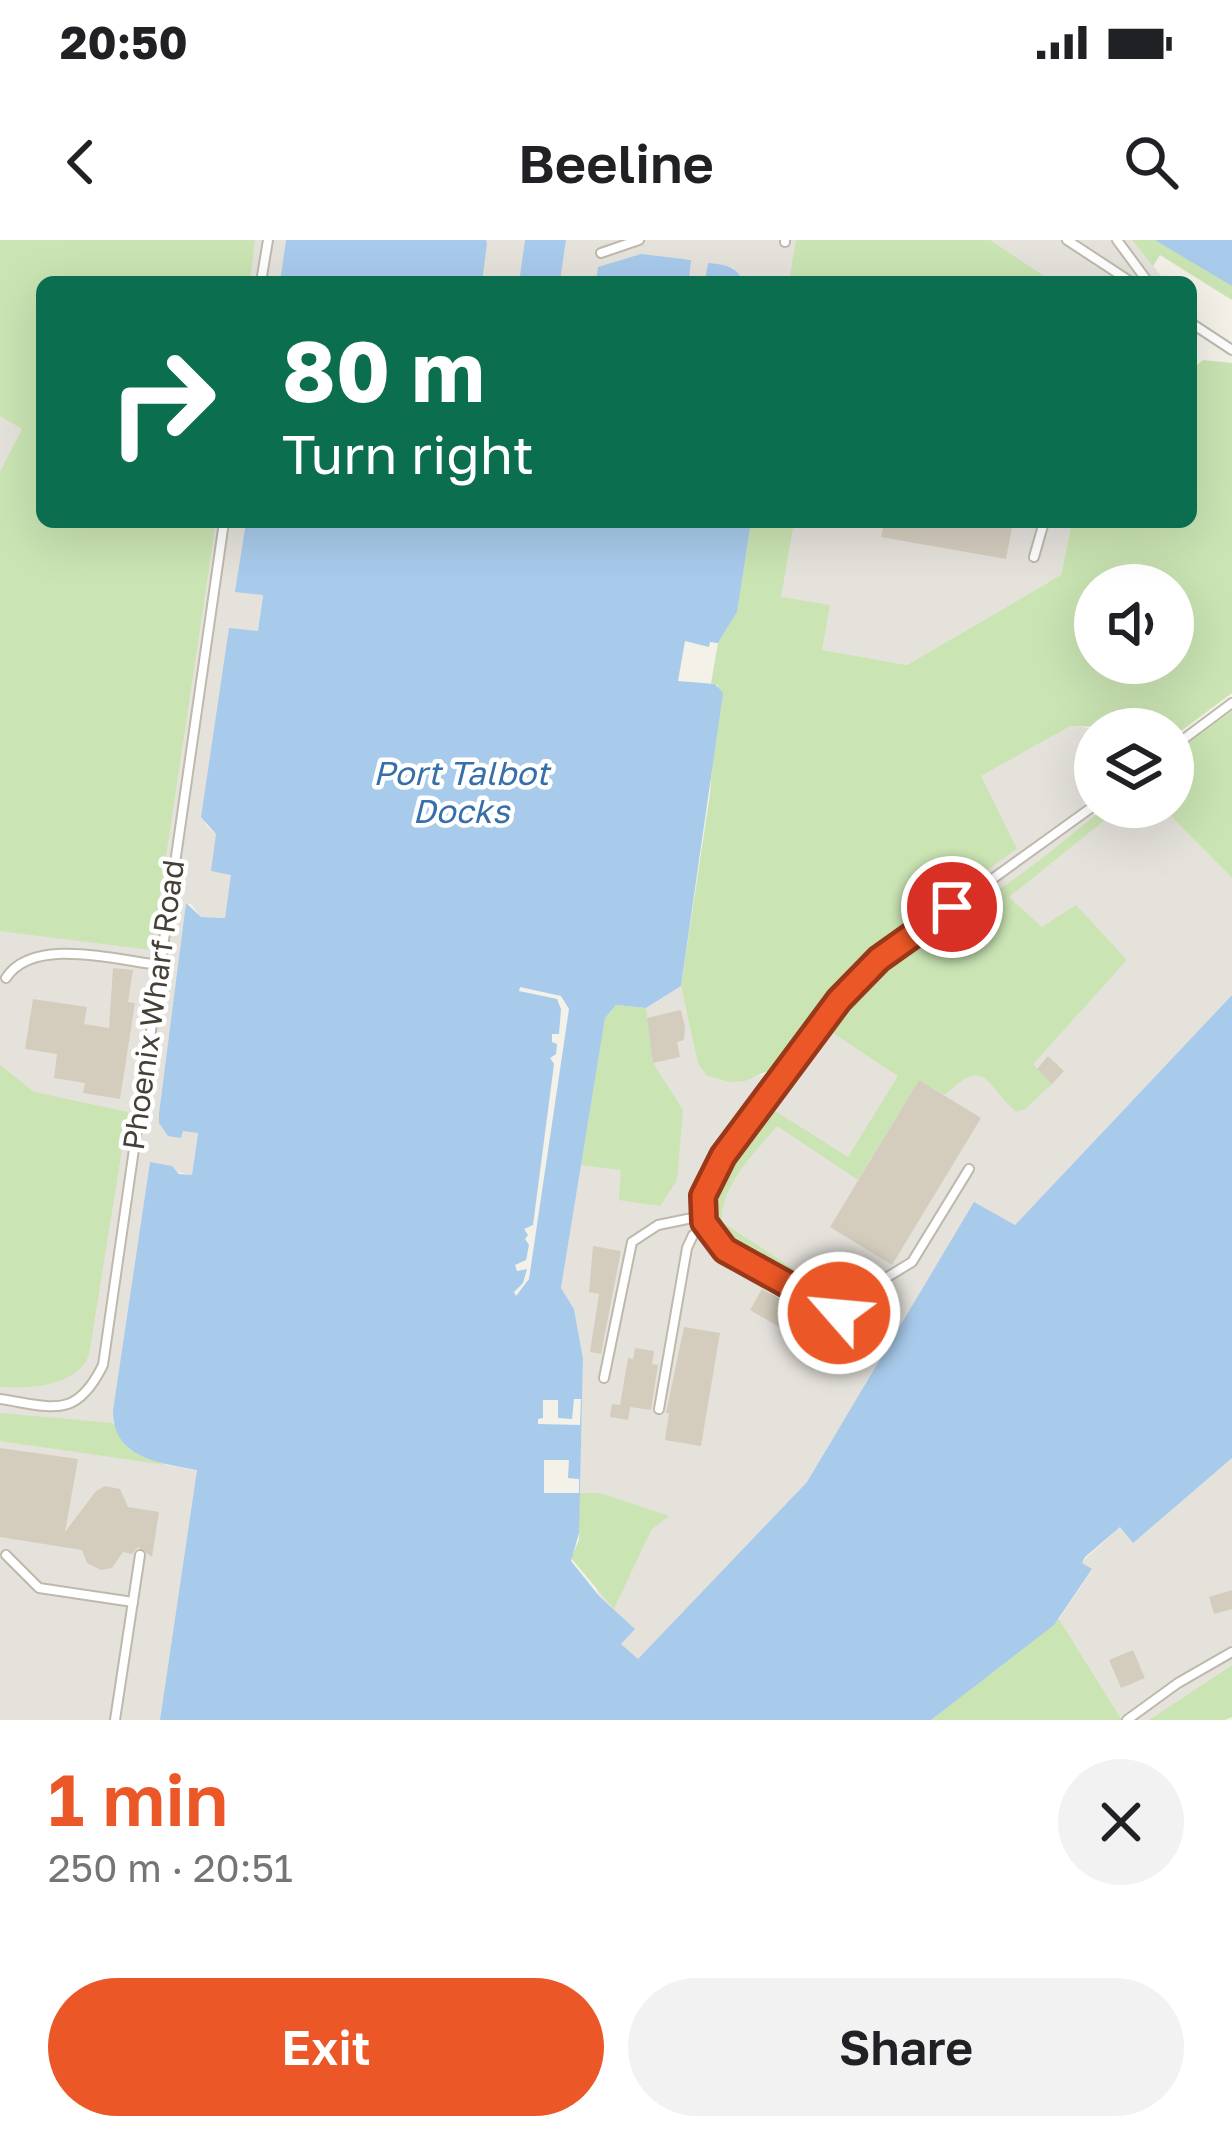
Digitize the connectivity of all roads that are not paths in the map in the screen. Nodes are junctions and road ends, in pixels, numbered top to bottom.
1 (268, 240) edge
2 (640, 240) edge
3 (1067, 240) edge
4 (1117, 240) edge
5 (601, 253) dead end
6 (262, 276) edge
7 (1122, 276) edge
8 (1144, 276) edge
9 (1197, 327) edge
10 (1232, 350) edge
11 (223, 528) edge
12 (1042, 528) edge
13 (1034, 557) dead end
14 (1232, 704) edge
15 (1194, 732) edge
16 (1074, 820) edge
17 (159, 964) junction
18 (6, 978) dead end
19 (969, 1168) dead end
20 (702, 1216) junction
21 (706, 1227) junction
22 (850, 1318) junction
23 (861, 1324) dead end
24 (604, 1378) dead end
25 (0, 1400) edge
26 (659, 1409) dead end
27 (6, 1555) dead end
28 (140, 1555) dead end
29 (133, 1602) junction
30 (1232, 1652) edge
31 (115, 1720) edge
32 (1127, 1720) edge

1 - 6 lane
2 - 5 lane
3 - 7 lane
4 - 8 lane
9 - 10 lane
11 - 17 lane, Phoenix Wharf Road
12 - 13 lane
14 - 15 lane
16 - 20 lane
17 - 18 lane
17 - 25 lane, Phoenix Wharf Road
19 - 22 lane
20 - 21 lane
20 - 24 lane
21 - 22 lane
21 - 26 lane
22 - 23 lane
27 - 29 lane
28 - 29 lane
29 - 31 lane
30 - 32 lane

